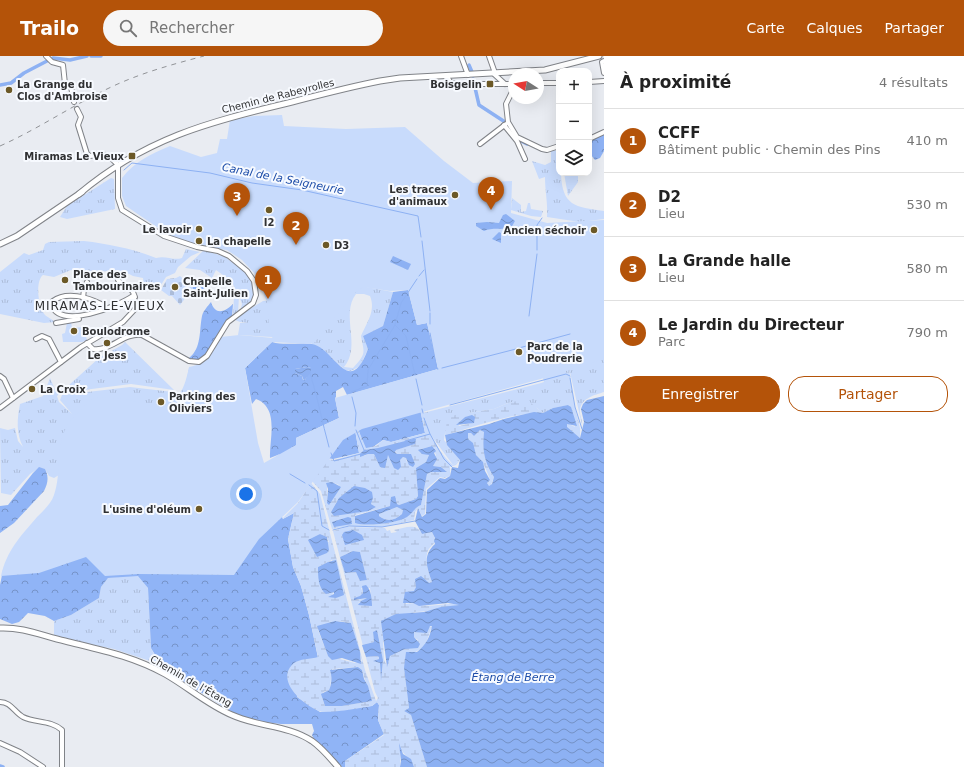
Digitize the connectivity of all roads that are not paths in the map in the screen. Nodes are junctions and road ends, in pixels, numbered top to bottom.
1 (46, 56) edge
2 (462, 56) edge
3 (490, 56) edge
4 (599, 56) edge
5 (604, 61) edge
6 (604, 73) edge
7 (494, 74) junction
8 (468, 75) junction
9 (447, 76) junction
10 (604, 81) edge
11 (556, 82) edge
12 (592, 82) edge
13 (544, 83) edge
14 (505, 84) joint
15 (508, 99) edge
16 (74, 102) dead end
17 (77, 109) dead end
18 (508, 122) junction
19 (504, 125) junction
20 (604, 132) edge
21 (592, 138) edge
22 (480, 144) dead end
23 (150, 147) junction
24 (556, 147) edge
25 (526, 159) dead end
26 (118, 168) junction
27 (79, 194) junction
28 (0, 244) edge
29 (118, 280) dead end
30 (87, 282) dead end
31 (83, 298) junction
32 (136, 301) junction
33 (101, 304) dead end
34 (86, 314) junction
35 (56, 323) dead end
36 (36, 339) dead end
37 (87, 343) junction
38 (61, 362) junction
39 (0, 376) edge
40 (13, 398) junction
41 (0, 408) edge
42 (0, 628) edge
43 (0, 702) edge
44 (0, 743) edge
45 (43, 767) edge
46 (62, 767) edge
47 (338, 767) edge

1 - 16 street
2 - 8 street
3 - 7 street
4 - 7 main road, Chemin de Rabeyrolles
5 - 6 street
7 - 8 main road, Chemin de Rabeyrolles
7 - 14 street
8 - 9 main road, Chemin de Rabeyrolles
9 - 14 street
9 - 23 main road, Chemin de Rabeyrolles
10 - 12 street
11 - 13 street
15 - 18 street
17 - 26 street
18 - 19 street
18 - 24 street
19 - 22 street
19 - 25 street
20 - 21 street
23 - 26 main road, Chemin de Rabeyrolles
23 - 26 main road, Chemin de Rabeyrolles
26 - 27 main road, Chemin de Rabeyrolles
26 - 27 main road, Chemin de Rabeyrolles
26 - 37 street
27 - 28 main road, Chemin de Rabeyrolles
29 - 32 street
30 - 31 street
31 - 33 street
31 - 34 street
32 - 34 street
32 - 37 street
34 - 35 street
36 - 38 street
37 - 38 street
38 - 40 street
39 - 40 street
40 - 41 street
42 - 47 main road, Chemin de l’Étang
43 - 46 street
44 - 45 street

